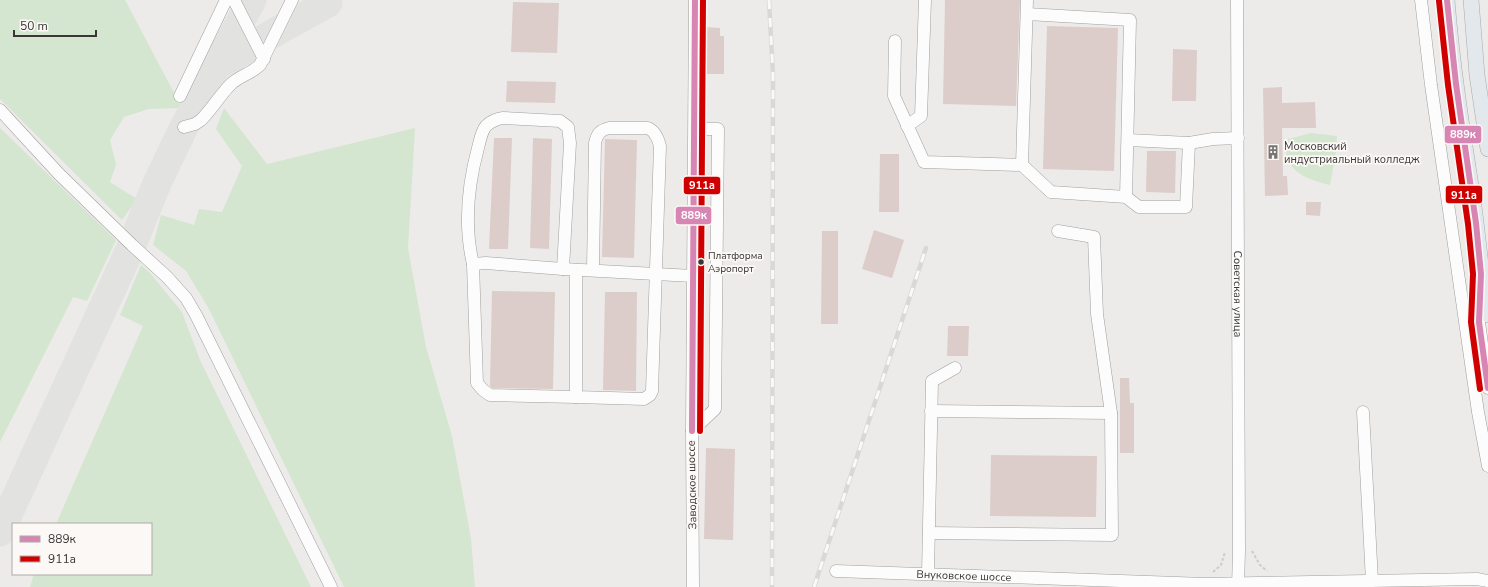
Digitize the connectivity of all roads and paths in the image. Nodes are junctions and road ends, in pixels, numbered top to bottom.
1 (226, 0) edge
2 (234, 0) edge
3 (292, 0) edge
4 (695, 0) edge
5 (925, 0) edge
6 (1027, 0) edge
7 (1237, 0) edge
8 (1421, 0) edge
9 (1447, 0) edge
10 (1471, 0) edge
11 (1027, 14) junction
12 (895, 41) dead end
13 (264, 59) junction
14 (180, 96) dead end
15 (0, 110) edge
16 (184, 126) dead end
17 (908, 126) junction
18 (694, 129) junction
19 (1238, 138) junction
20 (1128, 140) junction
21 (1189, 143) junction
22 (1488, 149) edge
23 (1022, 165) junction
24 (1126, 198) junction
25 (1058, 231) dead end
26 (473, 264) junction
27 (563, 269) junction
28 (576, 270) junction
29 (593, 270) junction
30 (656, 273) junction
31 (1481, 274) junction
32 (693, 276) junction
33 (1488, 315) edge
34 (956, 368) dead end
35 (1488, 388) edge
36 (576, 397) junction
37 (931, 410) junction
38 (1363, 412) dead end
39 (1111, 413) junction
40 (692, 431) junction
41 (1488, 466) edge
42 (929, 533) junction
43 (1252, 551) dead end
44 (1225, 552) dead end
45 (836, 571) dead end
46 (1267, 571) dead end
47 (1211, 573) dead end
48 (1488, 573) edge
49 (928, 574) junction
50 (1372, 581) junction
51 (1476, 582) edge
52 (1402, 584) edge
53 (1238, 586) edge
54 (331, 587) edge
55 (693, 587) edge

1 - 14 street
2 - 13 street
3 - 13 street
4 - 18 street, Заводское шоссе
5 - 17 street
6 - 11 street
7 - 19 street, Советская улица
8 - 41 street
9 - 31 main road
10 - 22 main road
11 - 20 street
11 - 23 street
12 - 17 street
13 - 16 street
15 - 54 street
17 - 23 street
18 - 32 street, Заводское шоссе
18 - 40 street
19 - 21 street
19 - 53 street, Советская улица
20 - 21 street
20 - 24 street
21 - 24 street
23 - 24 street
25 - 39 street
26 - 27 street
26 - 27 street
26 - 36 street
27 - 28 street
28 - 29 street
28 - 36 street
29 - 30 street
29 - 30 street
30 - 32 street
30 - 36 street
31 - 33 main road
31 - 35 street
32 - 40 street, Заводское шоссе
34 - 37 street
37 - 39 street
37 - 42 street
38 - 50 street
39 - 42 street
40 - 55 street, Заводское шоссе
42 - 49 street
43 - 46 path
44 - 47 path
45 - 49 street, Внуковское шоссе
48 - 51 street
49 - 53 street, Внуковское шоссе
50 - 52 street, Внуковское шоссе
50 - 53 street, Внуковское шоссе
51 - 52 street, Внуковское шоссе

